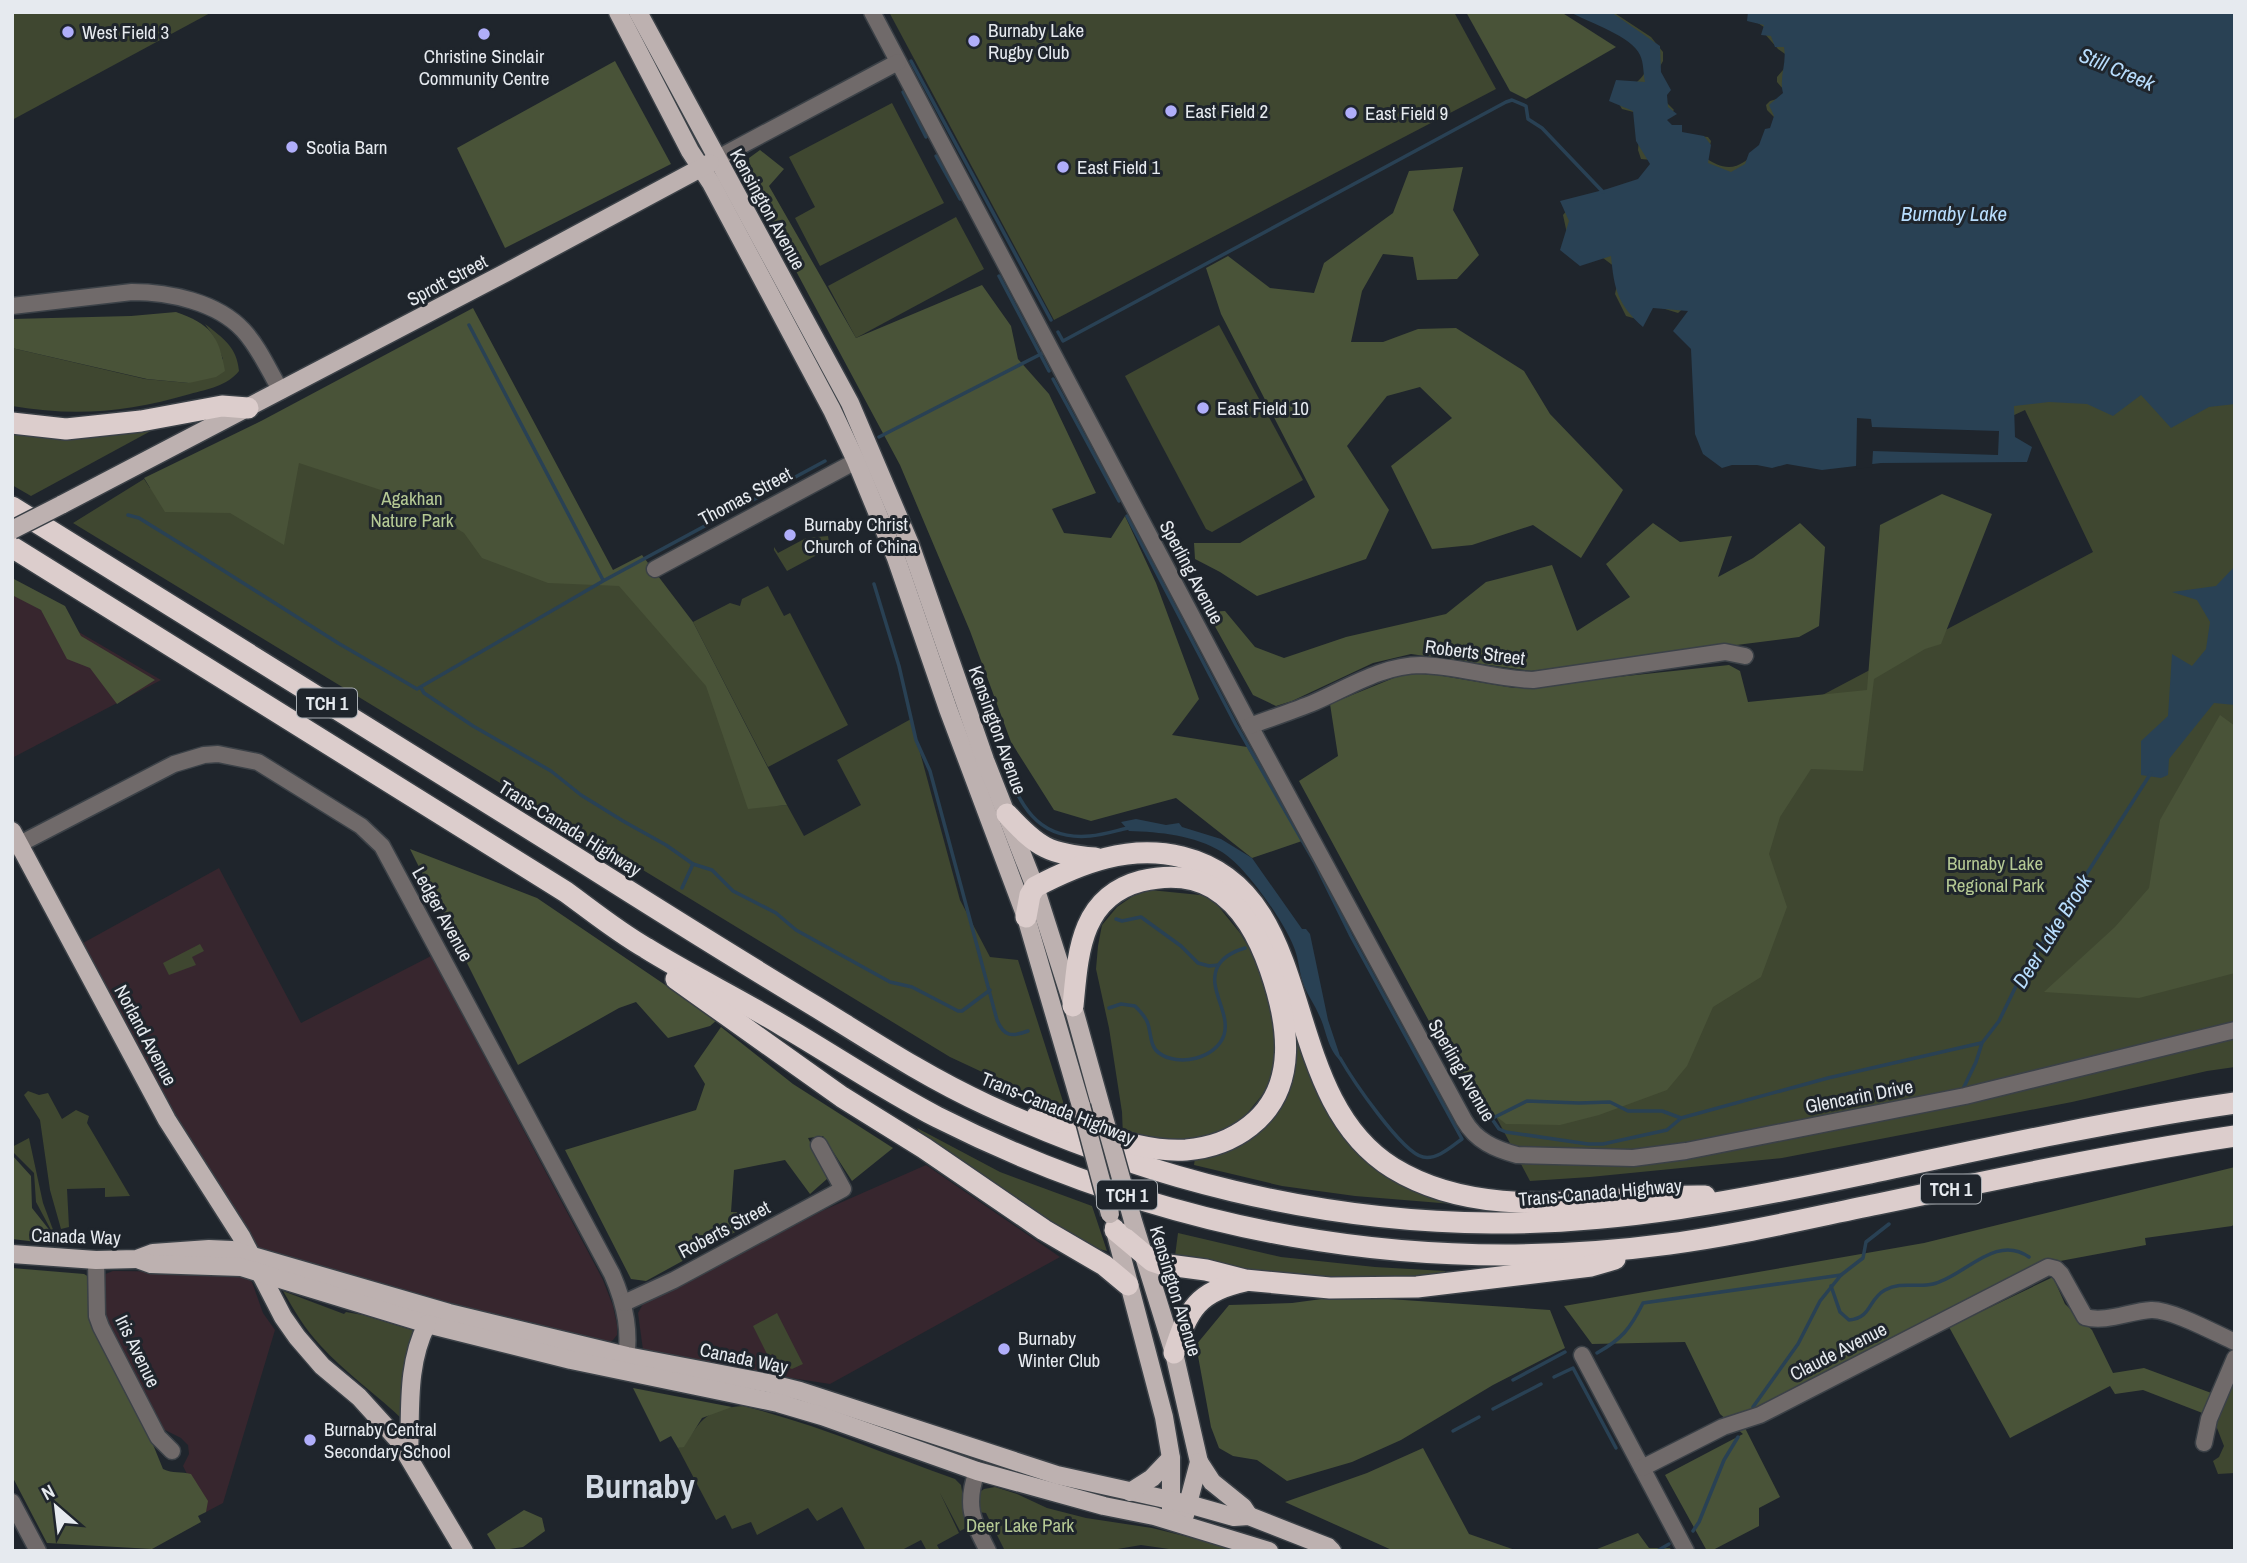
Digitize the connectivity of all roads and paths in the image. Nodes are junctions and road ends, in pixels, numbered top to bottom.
1 (618, 12) edge
2 (638, 12) edge
3 (872, 12) edge
4 (898, 62) junction
5 (709, 163) junction
6 (12, 306) edge
7 (281, 391) junction
8 (248, 408) junction
9 (12, 423) edge
10 (864, 459) junction
11 (12, 507) edge
12 (12, 530) edge
13 (12, 547) edge
14 (655, 569) dead end
15 (1745, 656) dead end
16 (1250, 726) junction
17 (1007, 814) junction
18 (15, 841) edge
19 (1101, 858) junction
20 (1035, 887) junction
21 (1026, 917) junction
22 (642, 946) junction
23 (1073, 1006) junction
24 (2235, 1030) edge
25 (2235, 1103) edge
26 (986, 1104) junction
27 (2235, 1136) edge
28 (1486, 1144) joint
29 (820, 1145) dead end
30 (1756, 1196) junction
31 (229, 1218) junction
32 (1119, 1222) junction
33 (1667, 1244) junction
34 (209, 1249) junction
35 (12, 1254) edge
36 (251, 1255) junction
37 (1143, 1255) junction
38 (137, 1259) junction
39 (96, 1260) junction
40 (260, 1273) junction
41 (1245, 1280) junction
42 (1128, 1285) junction
43 (624, 1303) junction
44 (427, 1324) junction
45 (2235, 1342) edge
46 (1174, 1353) junction
47 (1582, 1355) dead end
48 (2235, 1358) edge
49 (625, 1365) junction
50 (2204, 1443) dead end
51 (172, 1451) dead end
52 (409, 1455) junction
53 (1171, 1458) junction
54 (1199, 1462) junction
55 (1642, 1468) junction
56 (976, 1471) junction
57 (1130, 1492) junction
58 (12, 1502) edge
59 (1180, 1502) junction
60 (1249, 1516) junction
61 (1176, 1522) junction
62 (38, 1551) edge
63 (464, 1551) edge
64 (988, 1551) edge
65 (1269, 1551) edge
66 (1332, 1551) edge
67 (1686, 1551) edge

1 - 5 main road, Kensington Avenue
2 - 5 main road, Kensington Avenue
3 - 4 street, Sperling Avenue
4 - 5 street, Sprott Street
4 - 16 street, Sperling Avenue
5 - 7 main road, Sprott Street
5 - 10 main road, Kensington Avenue
6 - 7 street
7 - 8 main road, Sprott Street
8 - 9 highway
8 - 12 main road, Sprott Street, bridge
10 - 14 street, Thomas Street
10 - 17 main road, Kensington Avenue
10 - 21 main road, Kensington Avenue
11 - 26 highway, Trans-Canada Highway / TCH 1
13 - 22 highway, TCH 1
15 - 16 street, Roberts Street
16 - 28 street, Sperling Avenue
17 - 19 highway
17 - 20 main road, Kensington Avenue
18 - 31 main road, Norland Avenue
18 - 43 street, Ledger Avenue
19 - 20 highway
19 - 30 highway
20 - 21 highway
20 - 23 main road, Kensington Avenue
21 - 32 main road, Kensington Avenue, bridge
22 - 33 highway, TCH 1
22 - 42 highway
23 - 26 highway
23 - 32 main road, Kensington Avenue, bridge
24 - 28 street, Glencarin Drive
25 - 30 highway, Trans-Canada Highway / TCH 1
26 - 30 highway, Trans-Canada Highway / TCH 1
27 - 33 highway, TCH 1
29 - 43 street, Roberts Street
31 - 34 main road
31 - 36 main road, Norland Avenue
32 - 37 highway
32 - 42 main road, Kensington Avenue
33 - 41 highway
34 - 36 main road, Canada Way
34 - 38 main road, Canada Way
35 - 39 main road, Canada Way
36 - 40 main road, Norland Avenue
36 - 49 main road, Canada Way
37 - 41 highway
37 - 46 main road, Kensington Avenue
38 - 39 main road, Canada Way
38 - 40 main road, Canada Way
39 - 51 street, Iris Avenue
40 - 44 main road, Canada Way
40 - 52 main road, Norland Avenue
41 - 46 highway
42 - 53 main road, Kensington Avenue
43 - 49 street, Ledger Avenue
44 - 49 main road, Canada Way
44 - 52 main road
45 - 55 street, Claude Avenue
46 - 54 main road, Kensington Avenue
47 - 55 street
48 - 50 street
49 - 56 main road, Canada Way
49 - 57 main road, Canada Way
52 - 63 main road, Norland Avenue
53 - 57 main road
53 - 59 main road, Kensington Avenue
54 - 59 main road, Kensington Avenue
54 - 60 main road
55 - 67 street
56 - 61 main road, Canada Way
56 - 64 street
57 - 59 main road, Canada Way
58 - 62 street
59 - 60 main road, Canada Way
59 - 61 main road
60 - 66 main road, Canada Way
61 - 65 main road, Canada Way

